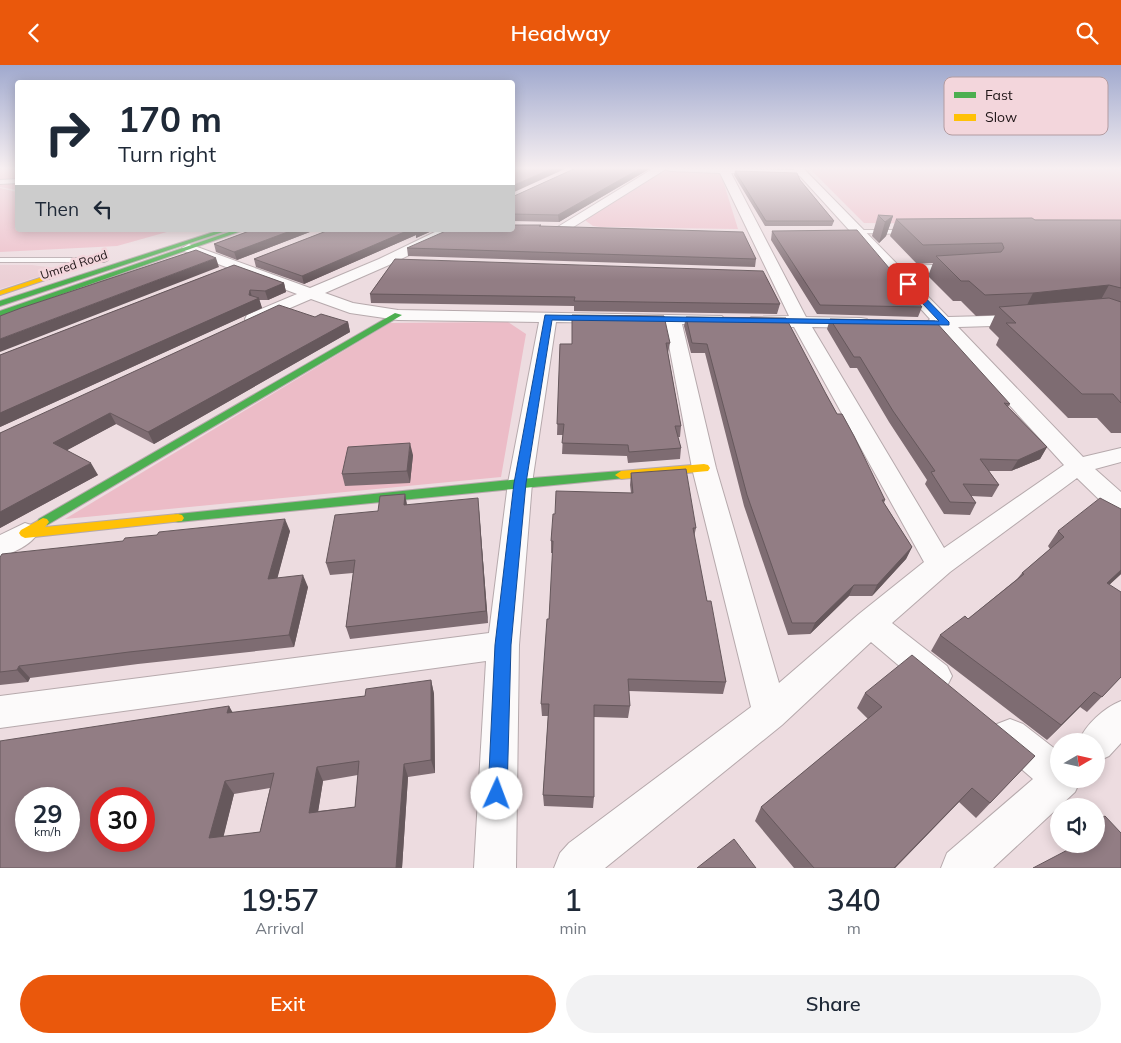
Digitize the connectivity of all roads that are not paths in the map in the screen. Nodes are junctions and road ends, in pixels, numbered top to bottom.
1 (596, 205) edge
2 (737, 205) edge
3 (828, 205) edge
4 (582, 228) edge
5 (205, 232) edge
6 (220, 232) edge
7 (230, 232) edge
8 (445, 232) edge
9 (747, 232) junction
10 (771, 232) edge
11 (849, 232) junction
12 (917, 232) edge
13 (192, 239) edge
14 (157, 251) junction
15 (0, 260) edge
16 (104, 260) junction
17 (384, 262) junction
18 (413, 263) edge
19 (978, 267) edge
20 (895, 271) junction
21 (754, 273) edge
22 (774, 274) junction
23 (0, 293) edge
24 (309, 293) junction
25 (0, 304) edge
26 (0, 314) edge
27 (398, 315) junction
28 (548, 317) junction
29 (1042, 318) edge
30 (672, 319) junction
31 (800, 322) junction
32 (878, 323) edge
33 (917, 323) edge
34 (946, 323) junction
35 (238, 326) edge
36 (1121, 455) edge
37 (1078, 465) junction
38 (704, 468) junction
39 (520, 483) junction
40 (1121, 506) edge
41 (25, 533) junction
42 (0, 547) edge
43 (940, 565) junction
44 (870, 623) junction
45 (503, 645) junction
46 (0, 712) edge
47 (770, 713) junction
48 (1121, 718) edge
49 (1105, 735) edge
50 (1050, 769) edge
51 (1052, 788) edge
52 (494, 868) edge
53 (575, 868) edge
54 (962, 868) edge

1 - 4 street
2 - 9 street
3 - 11 street
5 - 14 street
6 - 14 street
7 - 13 street
8 - 17 street
9 - 10 street
9 - 22 street
11 - 12 lane
11 - 20 street
13 - 16 street
13 - 24 street
13 - 26 street
14 - 25 street, Umred Road
15 - 16 lane
16 - 23 street
17 - 18 street
17 - 24 street
19 - 20 street
20 - 34 street
21 - 22 street
22 - 31 street
24 - 27 street
24 - 35 street
27 - 28 street
27 - 41 street
28 - 30 street
28 - 39 street
29 - 34 street
30 - 31 street
30 - 38 street
31 - 32 street
31 - 43 street
33 - 34 street
34 - 37 street
36 - 37 street
37 - 40 street
37 - 43 street
38 - 39 street
38 - 47 street
39 - 41 street
39 - 45 street
41 - 42 street
43 - 44 street
44 - 47 street
44 - 50 street
45 - 46 street
45 - 52 street
47 - 53 street
48 - 49 street
51 - 54 street

